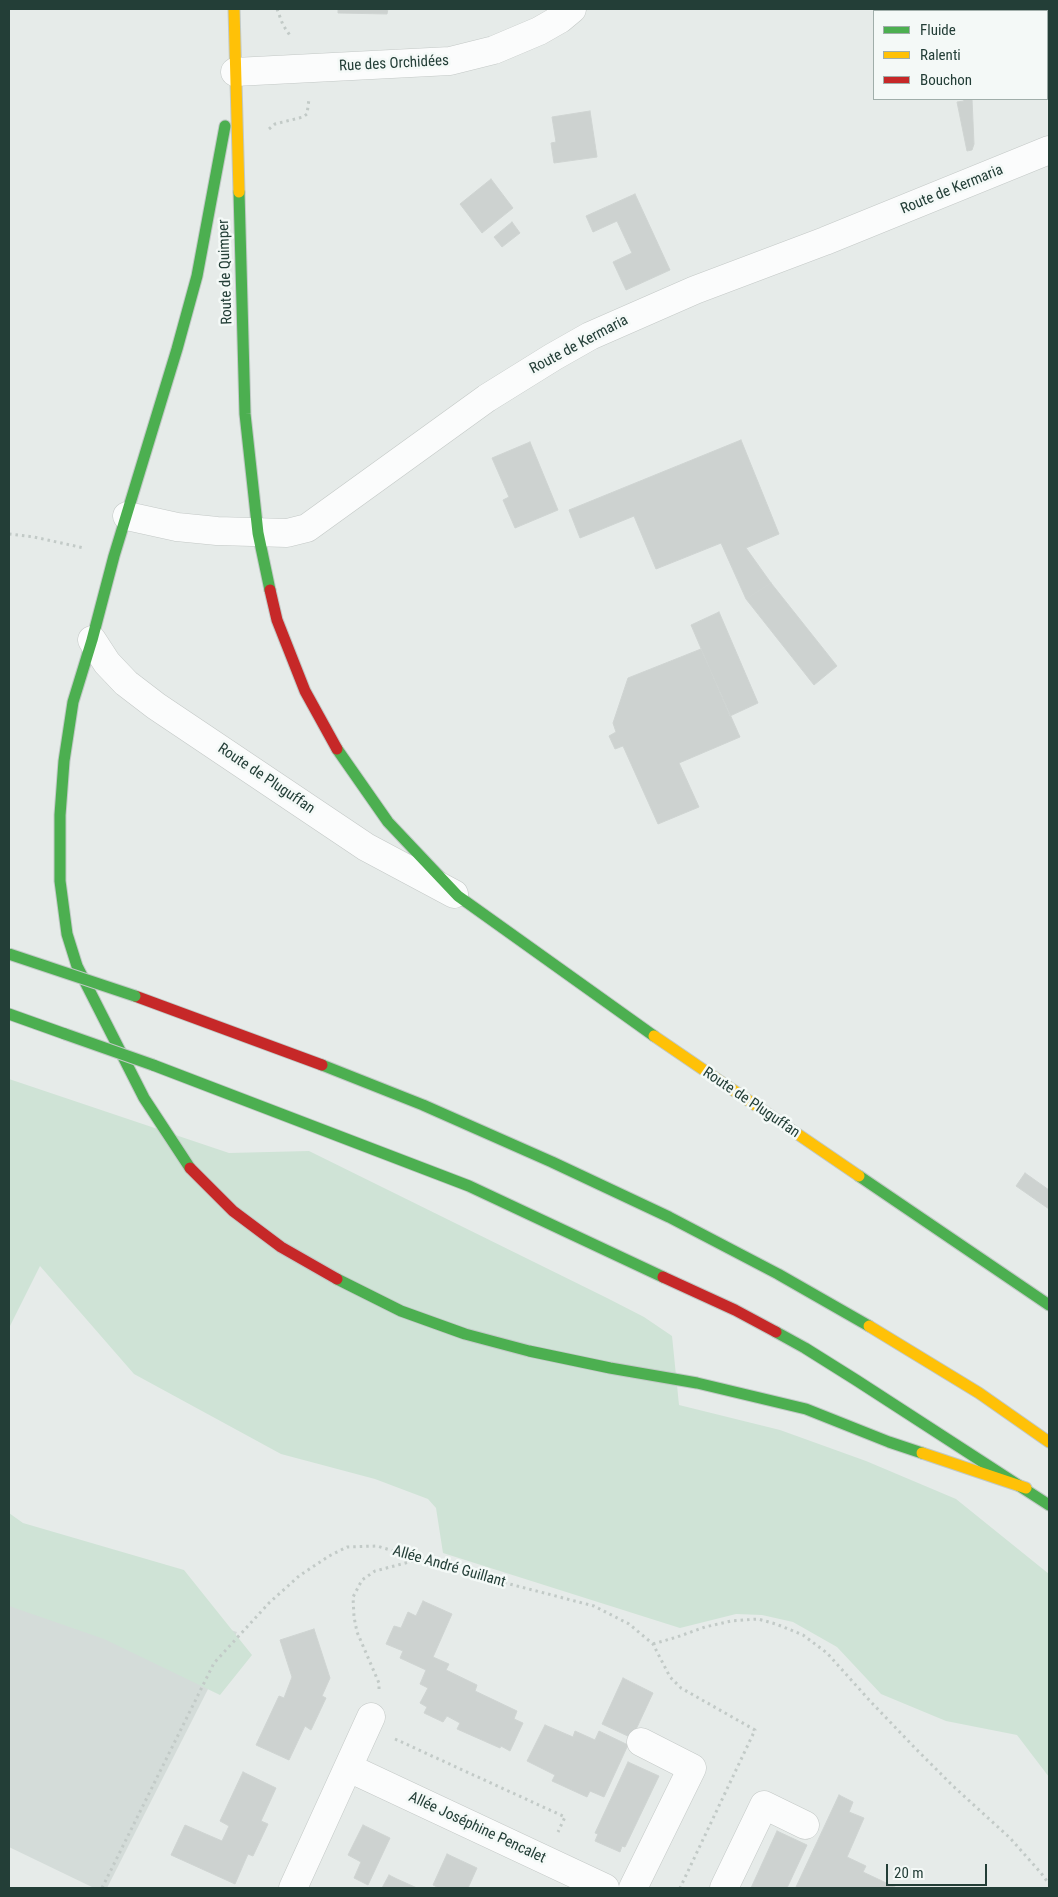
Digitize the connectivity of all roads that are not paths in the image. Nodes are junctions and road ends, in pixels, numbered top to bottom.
1 (234, 9) edge
2 (572, 9) edge
3 (235, 72) junction
4 (1049, 150) edge
5 (127, 516) junction
6 (258, 533) junction
7 (92, 640) junction
8 (458, 896) junction
9 (9, 954) edge
10 (9, 1014) edge
11 (1049, 1305) edge
12 (1049, 1442) edge
13 (1026, 1488) junction
14 (1049, 1505) edge
15 (369, 1721) road end
16 (641, 1742) dead end
17 (349, 1768) junction
18 (805, 1825) dead end
19 (293, 1888) edge
20 (605, 1888) edge
21 (633, 1888) edge
22 (724, 1888) edge

1 - 3 main road, Route de Quimper
2 - 3 street, Rue des Orchidées
3 - 5 main road
3 - 6 main road, Route de Quimper
4 - 6 street, Route de Kermaria
5 - 6 street, Route de Kermaria
5 - 7 main road
6 - 8 main road, Route de Pluguffan
7 - 8 street, Route de Pluguffan
7 - 13 main road
8 - 11 main road, Route de Pluguffan
9 - 12 main road, bridge
10 - 13 main road, bridge
13 - 14 main road
15 - 17 street
16 - 21 street
17 - 19 street
17 - 20 street, Allée Joséphine Pencalet
18 - 22 street

